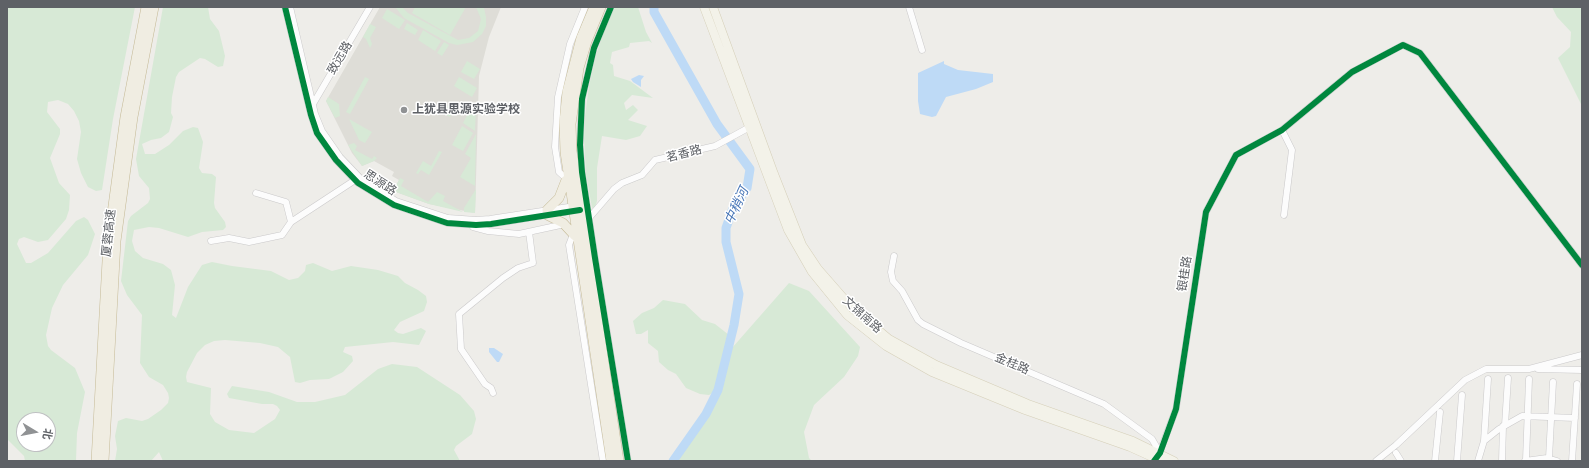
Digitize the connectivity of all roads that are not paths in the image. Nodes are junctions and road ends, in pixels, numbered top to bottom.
1 (146, 7) edge
2 (154, 7) edge
3 (284, 7) edge
4 (290, 7) edge
5 (370, 7) edge
6 (585, 7) edge
7 (594, 7) edge
8 (601, 7) edge
9 (611, 7) edge
10 (704, 7) edge
11 (713, 7) edge
12 (909, 7) edge
13 (922, 50) dead end
14 (311, 106) junction
15 (748, 128) junction
16 (1282, 130) junction
17 (567, 179) junction
18 (355, 180) junction
19 (256, 193) dead end
20 (576, 208) junction
21 (547, 213) junction
22 (1284, 216) dead end
23 (585, 219) junction
24 (291, 222) junction
25 (565, 224) junction
26 (467, 225) junction
27 (529, 232) junction
28 (574, 232) junction
29 (211, 241) dead end
30 (894, 256) dead end
31 (1582, 265) edge
32 (1582, 355) edge
33 (1529, 369) junction
34 (1582, 370) edge
35 (1508, 378) dead end
36 (1488, 379) dead end
37 (1529, 379) dead end
38 (1553, 382) dead end
39 (1577, 384) dead end
40 (494, 393) dead end
41 (1462, 395) dead end
42 (1440, 412) dead end
43 (1527, 417) junction
44 (1551, 418) junction
45 (1575, 418) junction
46 (1504, 425) junction
47 (1484, 441) junction
48 (1396, 453) dead end
49 (1158, 458) edge
50 (1550, 458) junction
51 (96, 461) edge
52 (104, 461) edge
53 (603, 461) edge
54 (611, 461) edge
55 (619, 461) edge
56 (628, 461) edge
57 (1174, 461) edge
58 (1376, 461) edge
59 (1401, 461) edge
60 (1435, 461) edge
61 (1457, 461) edge
62 (1478, 461) edge
63 (1502, 461) edge
64 (1526, 461) edge
65 (1557, 461) edge
66 (1572, 461) edge

1 - 51 highway, 厦蓉高速
2 - 52 highway, 厦蓉高速
3 - 14 street, 思源路
4 - 14 street, 思源路
5 - 14 street, 致远路
6 - 17 street
7 - 17 highway
8 - 20 highway
9 - 23 street
10 - 15 main road, 文锦南路
11 - 49 main road, 文锦南路
12 - 13 street
14 - 18 street, 思源路
14 - 21 street, 思源路
15 - 23 street, 茗香路
15 - 49 main road, 文锦南路
16 - 22 street
16 - 31 street, 银桂路
16 - 49 street, 银桂路
17 - 20 highway
17 - 21 highway
18 - 24 street
18 - 26 street, 思源路
19 - 24 street
20 - 21 street, 思源路
20 - 23 highway
20 - 28 highway
21 - 25 highway
21 - 26 street, 思源路
23 - 55 highway
23 - 56 street
24 - 29 street
25 - 27 street
25 - 28 highway
26 - 27 street
27 - 40 street
28 - 53 street
28 - 54 highway
30 - 49 street, 金桂路
32 - 33 street
33 - 34 street
33 - 58 street
35 - 46 street
36 - 47 street
37 - 43 street
38 - 44 street
39 - 45 street
41 - 61 street
42 - 60 street
43 - 44 street
43 - 46 street
43 - 64 street
44 - 45 street
44 - 50 street
45 - 66 street
46 - 47 street
46 - 63 street
47 - 62 street
48 - 59 street
49 - 57 main road, 文锦南路
50 - 64 street
50 - 65 street

